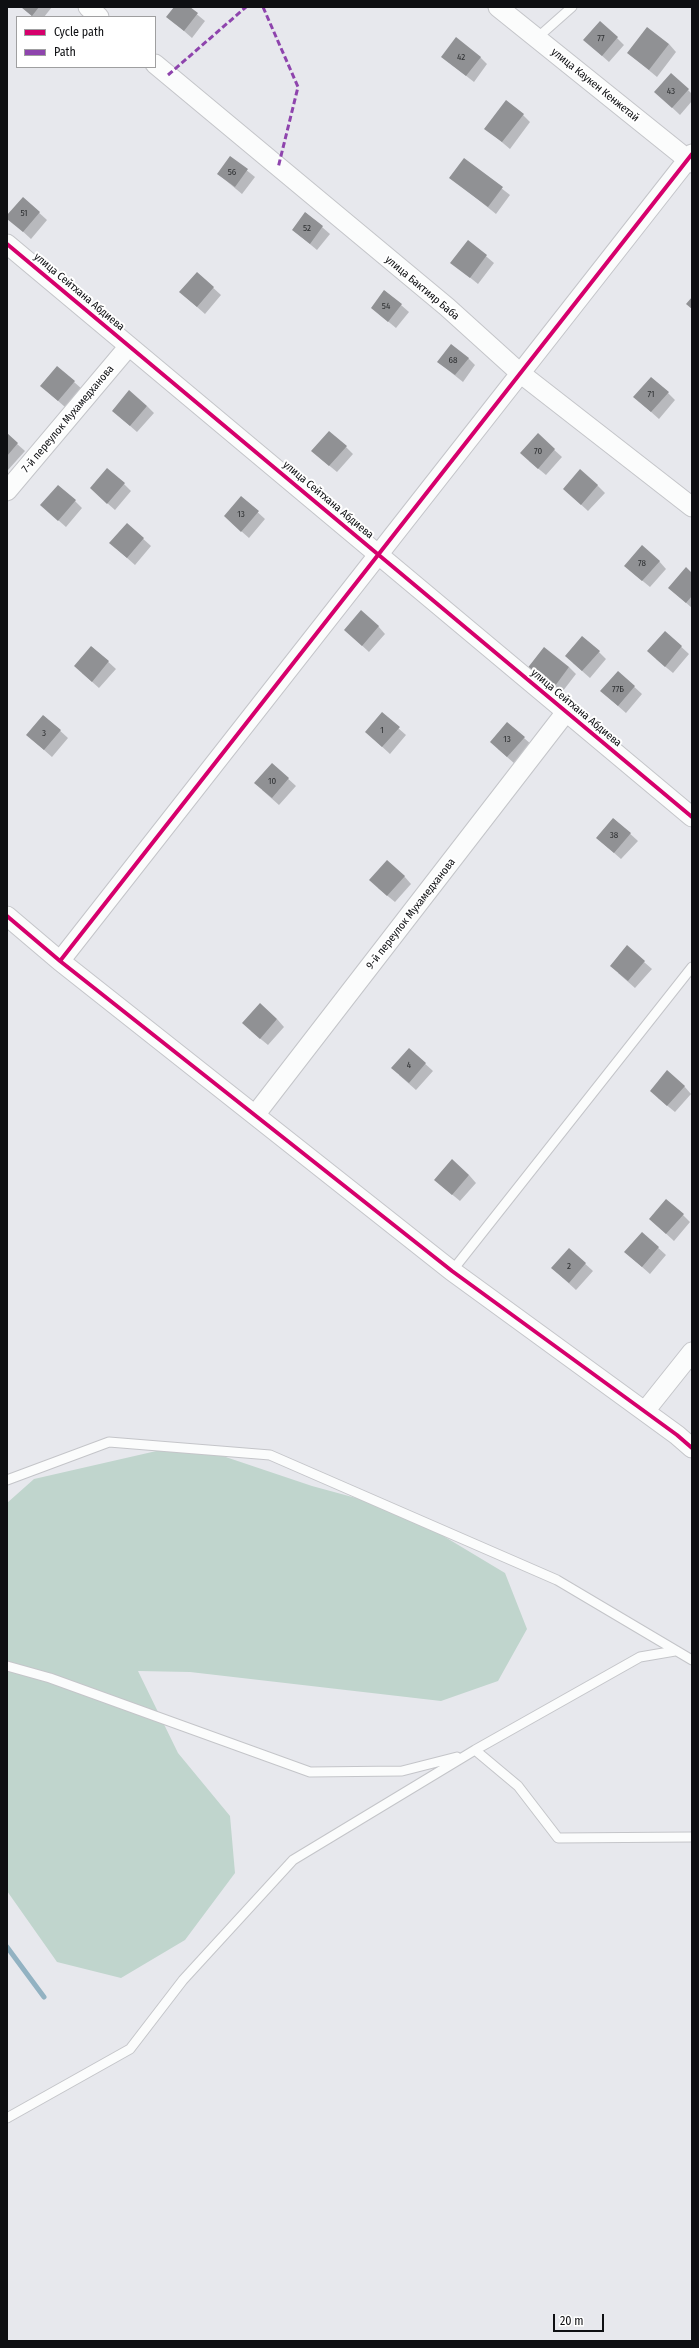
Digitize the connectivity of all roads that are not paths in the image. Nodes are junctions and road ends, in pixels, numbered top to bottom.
1 (88, 7) edge
2 (498, 7) edge
3 (572, 7) edge
4 (98, 16) edge
5 (536, 38) junction
6 (156, 65) edge
7 (691, 159) edge
8 (7, 244) edge
9 (129, 346) junction
10 (520, 373) junction
11 (7, 491) edge
12 (692, 508) edge
13 (378, 555) junction
14 (566, 712) junction
15 (692, 817) edge
16 (7, 916) edge
17 (60, 961) junction
18 (692, 967) edge
19 (256, 1115) junction
20 (452, 1271) junction
21 (692, 1352) edge
22 (645, 1411) junction
23 (692, 1448) edge
24 (7, 1480) edge
25 (675, 1651) junction
26 (692, 1660) edge
27 (7, 1666) edge
28 (475, 1750) junction
29 (461, 1758) junction
30 (692, 1837) edge
31 (7, 2118) edge

1 - 4 street
2 - 5 street, улица Каукен Кенжетай
3 - 5 lane
5 - 7 street, улица Каукен Кенжетай
6 - 10 street, улица Бактияр Баба
7 - 10 street
8 - 9 street, улица Сейтхана Абдиева
9 - 11 street, 7-й переулок Мухамедханова
9 - 13 street, улица Сейтхана Абдиева
10 - 12 street, улица Бактияр Баба
10 - 13 street
13 - 14 street, улица Сейтхана Абдиева
13 - 17 street
14 - 15 street, улица Сейтхана Абдиева
14 - 19 street, 9-й переулок Мухамедханова
16 - 17 street
17 - 19 street
18 - 20 lane
19 - 20 street
20 - 22 street
21 - 22 street
22 - 23 street
24 - 25 lane
25 - 26 lane
25 - 28 lane
27 - 29 lane
28 - 29 lane
28 - 30 lane
29 - 31 lane

